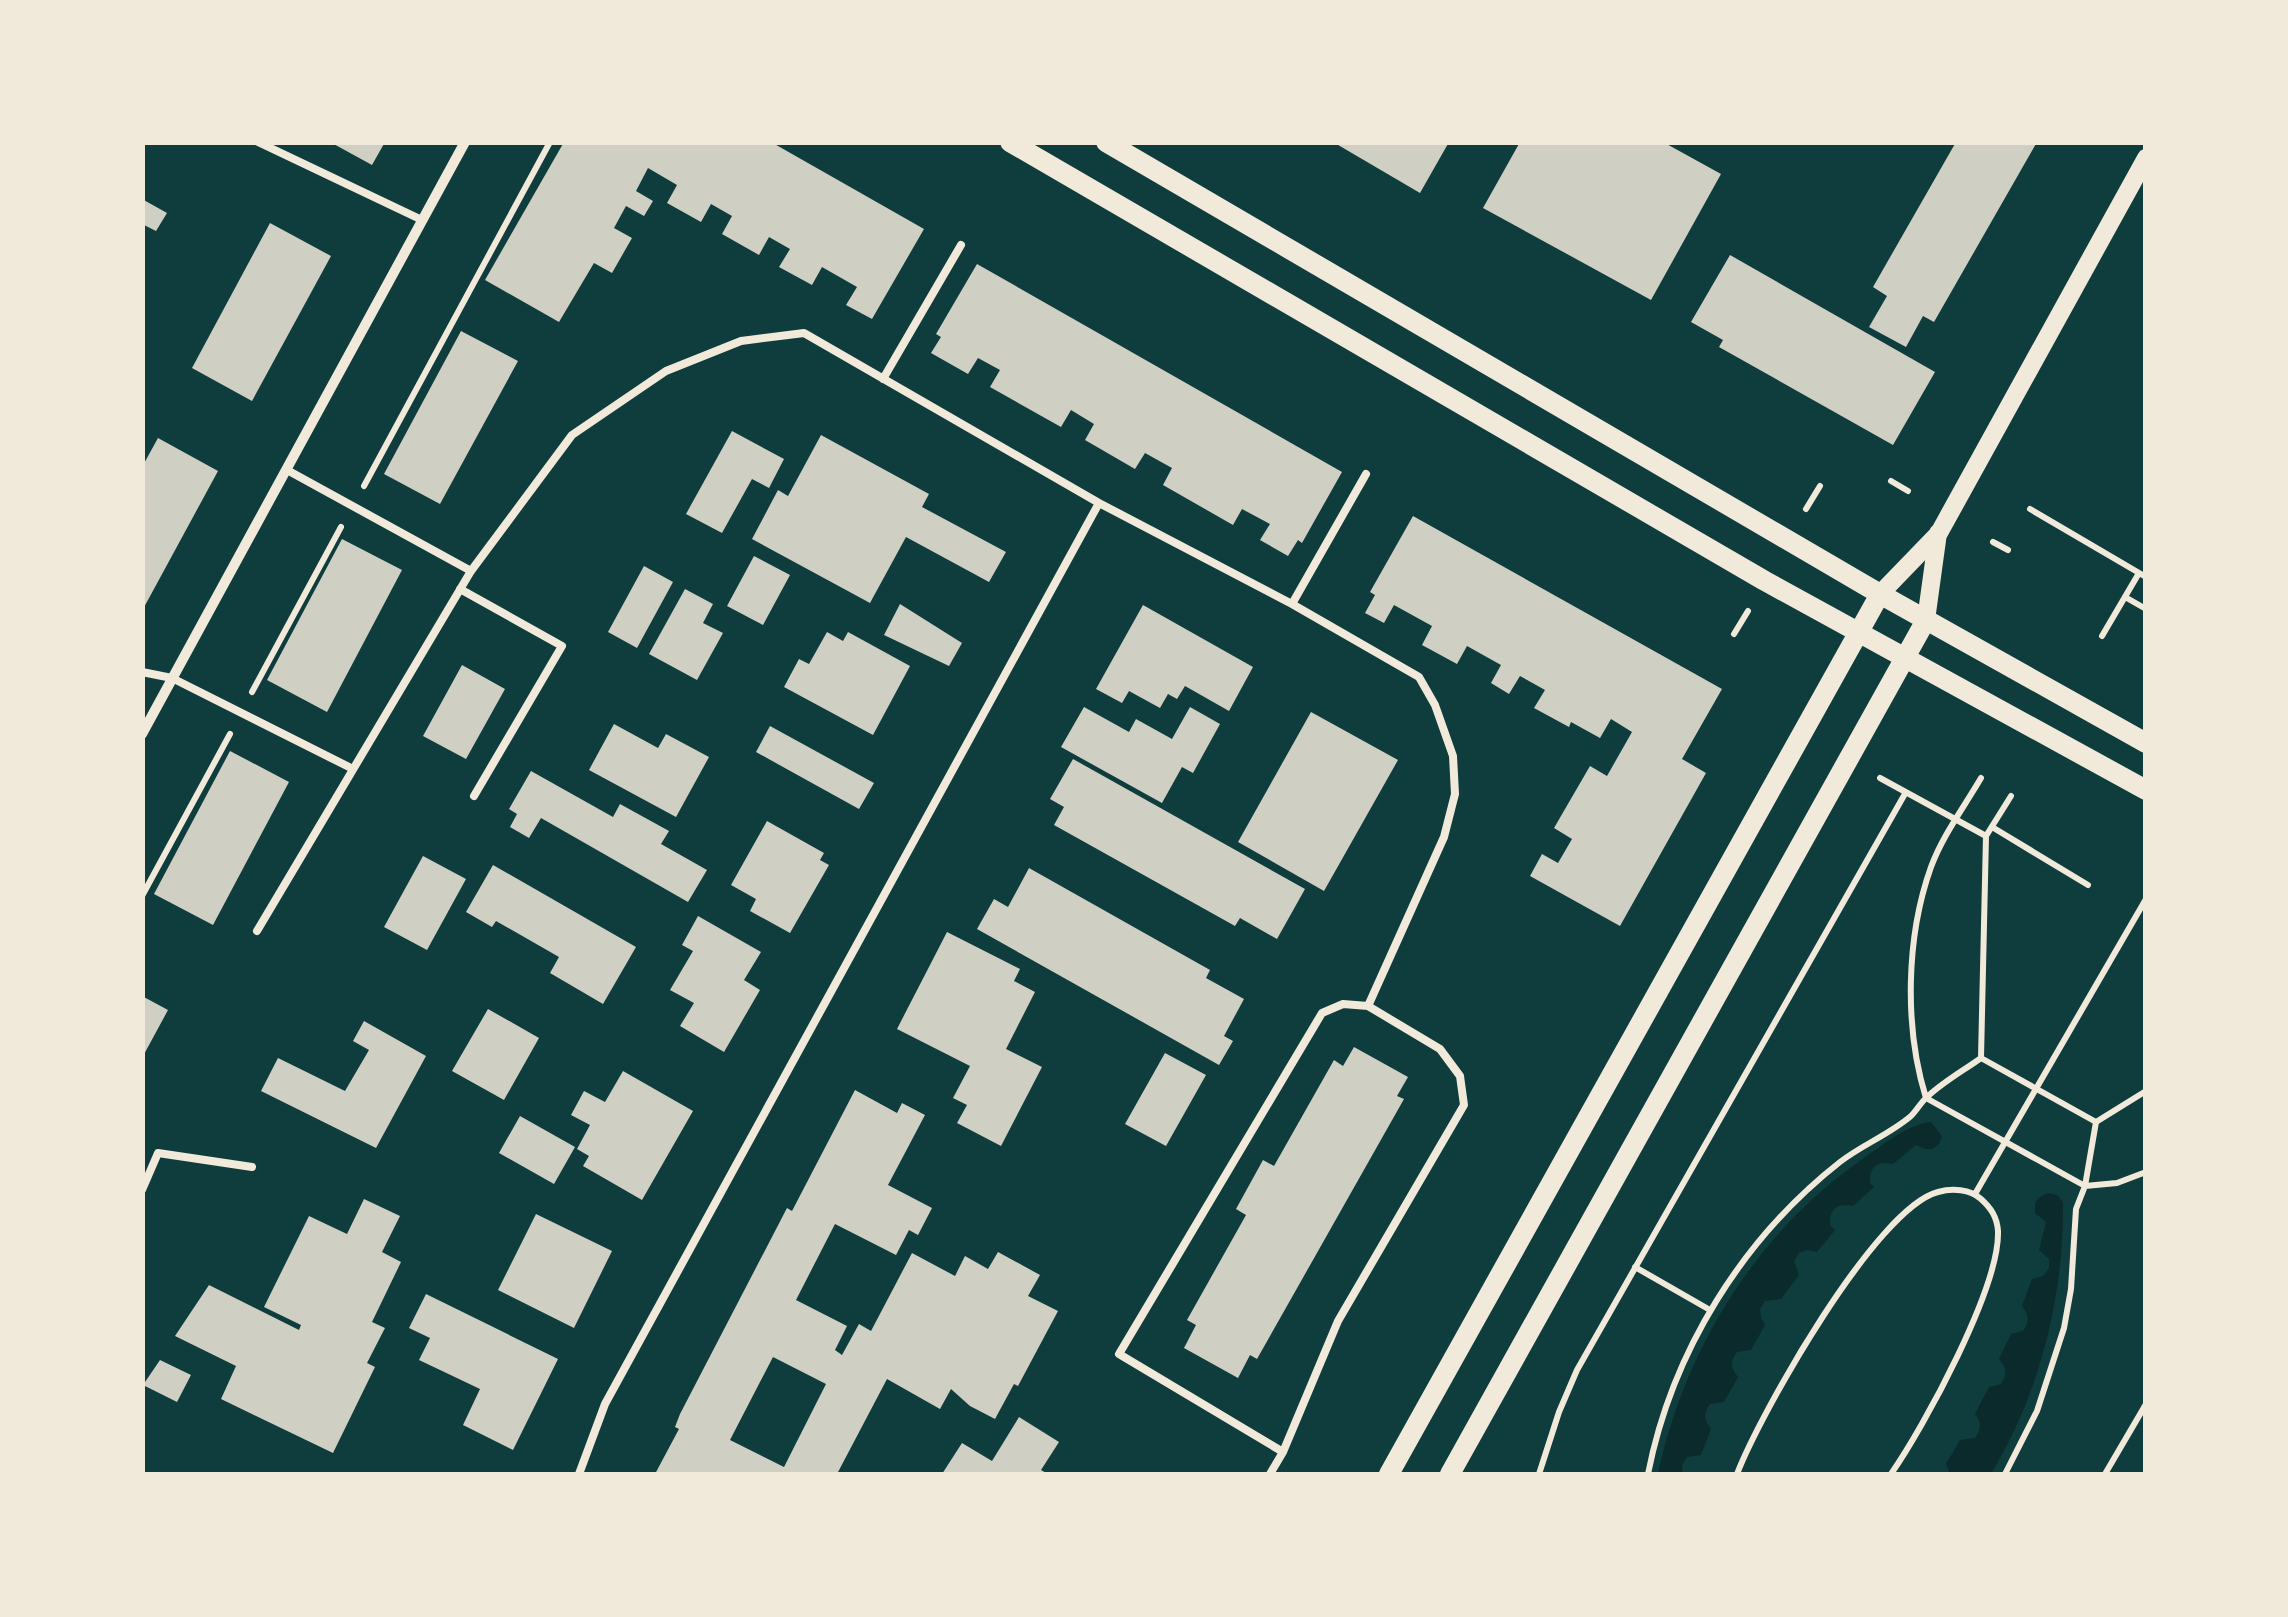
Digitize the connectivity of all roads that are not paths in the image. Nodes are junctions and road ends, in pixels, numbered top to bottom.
1 (258, 142) edge
2 (465, 142) edge
3 (1010, 142) edge
4 (1106, 142) edge
5 (2146, 158) edge
6 (422, 220) junction
7 (961, 245) dead end
8 (883, 379) junction
9 (286, 470) junction
10 (1366, 474) dead end
11 (1099, 503) junction
12 (1938, 532) junction
13 (472, 571) junction
14 (460, 589) junction
15 (1880, 594) junction
16 (1292, 604) junction
17 (1926, 620) junction
18 (1858, 633) junction
19 (1904, 658) junction
20 (142, 672) edge
21 (172, 678) junction
22 (142, 734) edge
23 (2146, 744) edge
24 (351, 768) junction
25 (2146, 790) edge
26 (474, 796) dead end
27 (257, 932) dead end
28 (1368, 1006) junction
29 (252, 1167) dead end
30 (142, 1190) edge
31 (1283, 1452) junction
32 (579, 1474) edge
33 (1270, 1474) edge
34 (1389, 1474) edge
35 (1450, 1474) edge

1 - 6 lane
2 - 6 street
3 - 18 main road
4 - 15 main road
5 - 12 street
6 - 9 street
7 - 8 lane
8 - 11 lane
8 - 13 lane
9 - 13 lane
9 - 21 street
10 - 16 lane
11 - 16 lane
11 - 32 lane
12 - 15 street
12 - 17 street
13 - 14 lane
14 - 24 lane
14 - 26 lane
15 - 17 main road
15 - 18 main road
16 - 28 lane
17 - 19 main road
17 - 23 main road
18 - 19 main road
18 - 34 main road
19 - 25 main road
19 - 35 main road
20 - 21 lane
21 - 22 street
21 - 24 lane
24 - 27 lane
28 - 31 lane
28 - 31 lane
29 - 30 lane
31 - 33 lane

